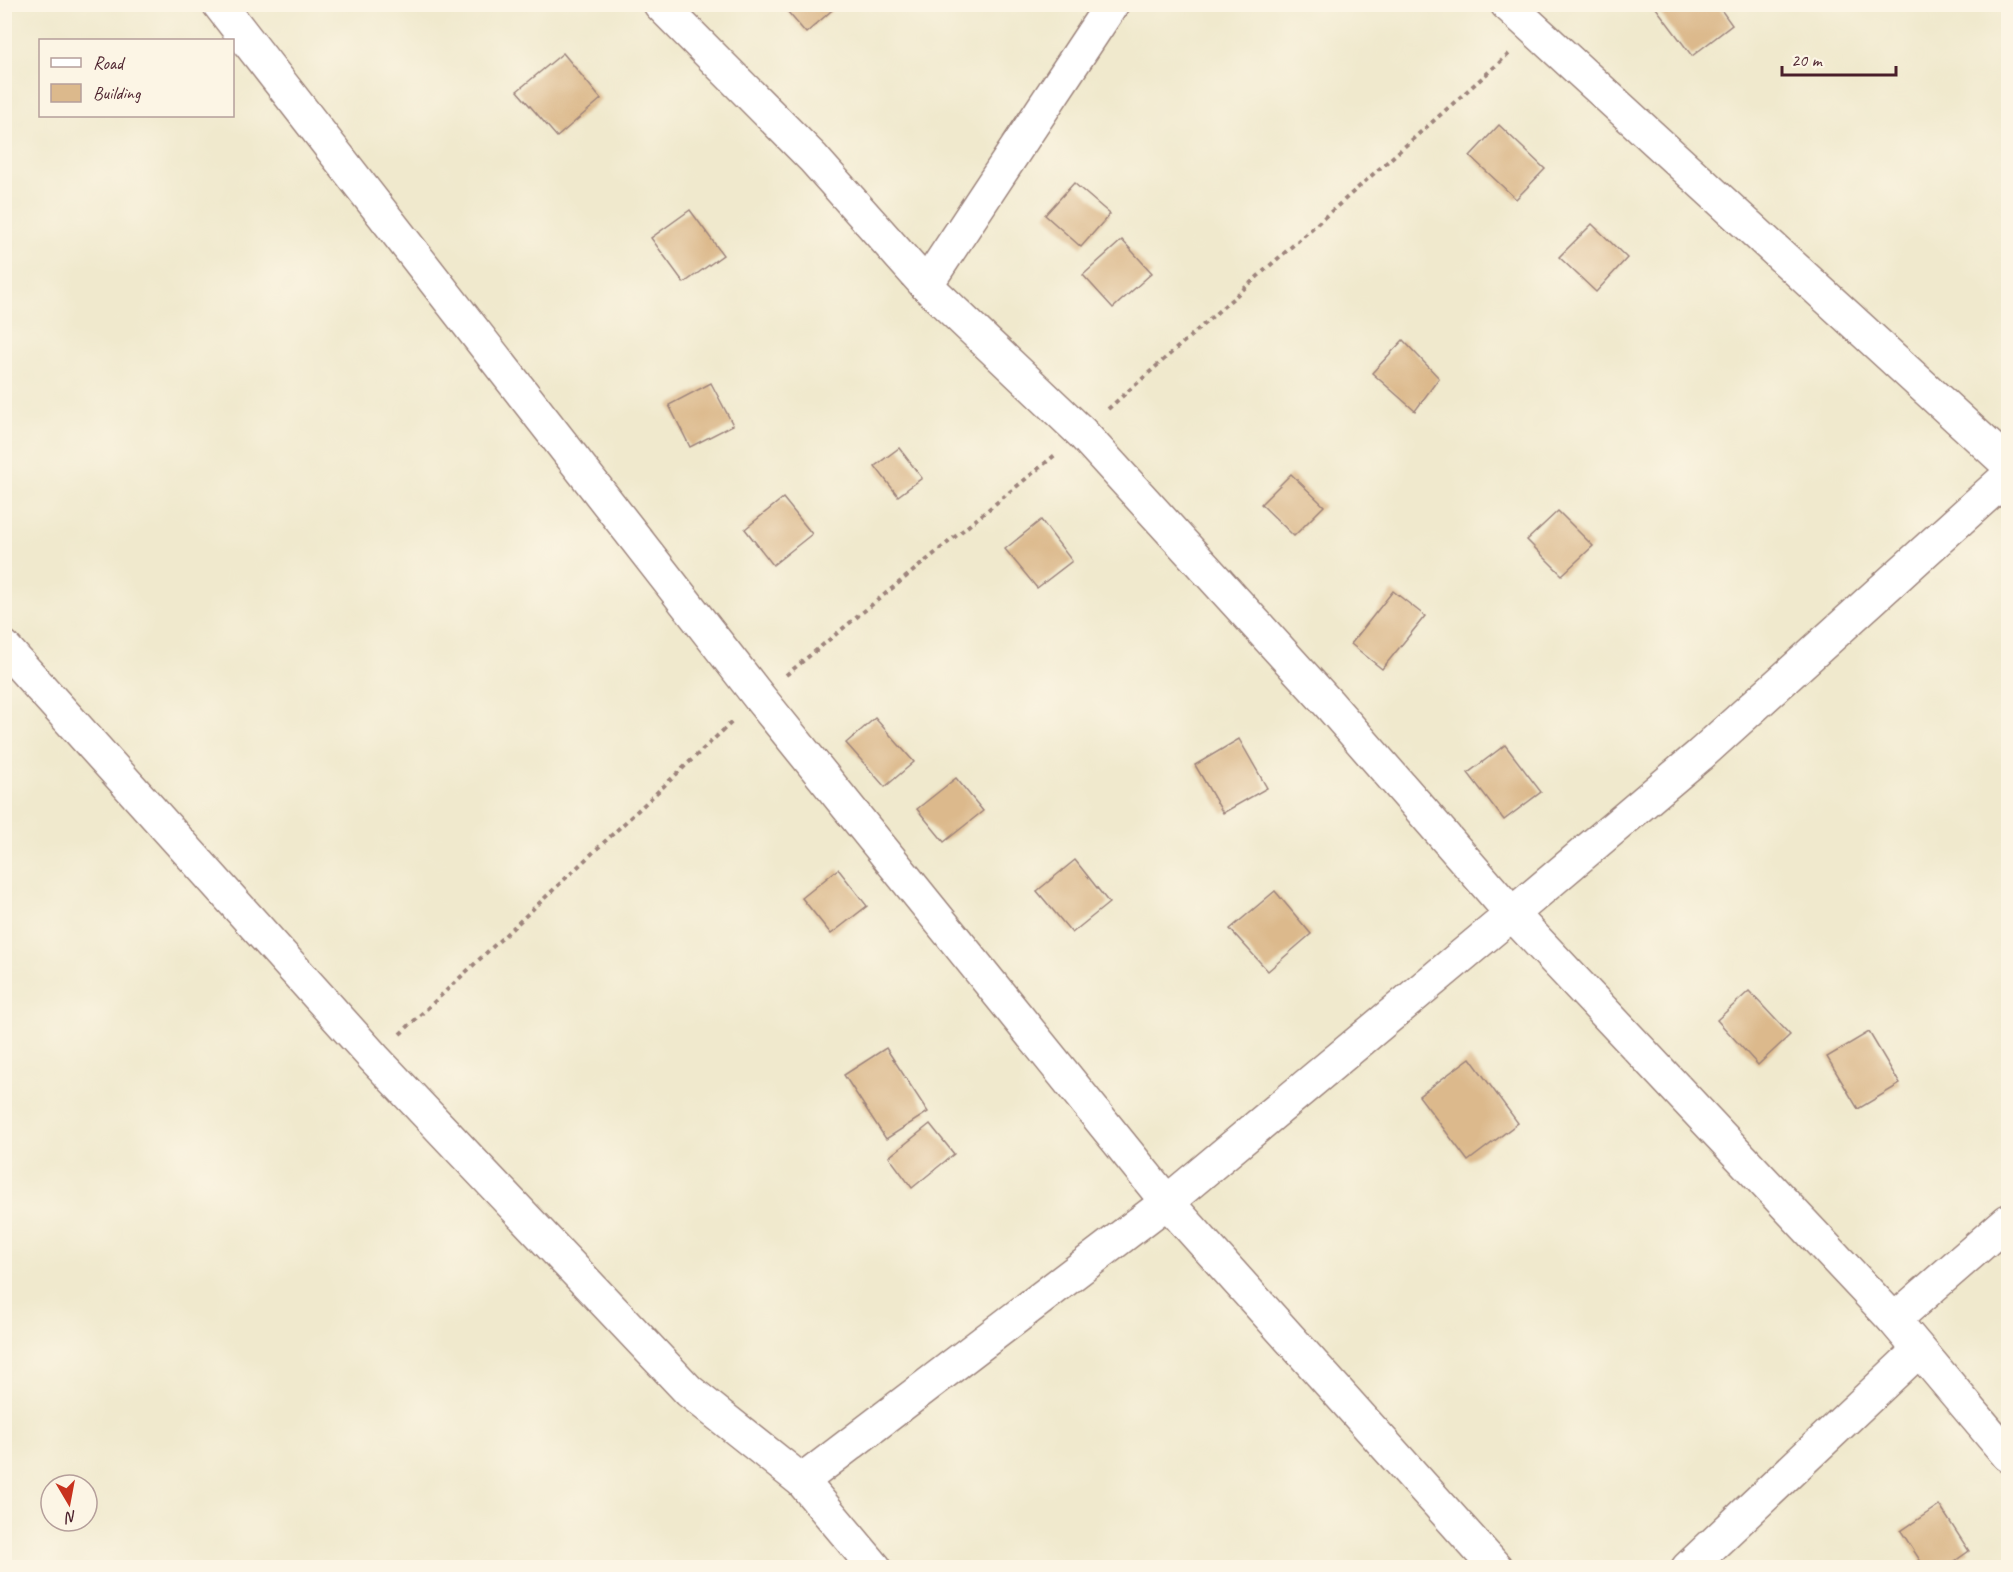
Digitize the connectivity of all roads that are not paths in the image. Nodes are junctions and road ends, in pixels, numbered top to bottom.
1 (219, 4) edge
2 (660, 4) edge
3 (1112, 4) edge
4 (1507, 4) edge
5 (926, 285) junction
6 (2008, 464) edge
7 (2008, 476) edge
8 (4, 647) edge
9 (1512, 914) junction
10 (1167, 1202) junction
11 (2008, 1221) edge
12 (1894, 1320) junction
13 (1919, 1350) junction
14 (2008, 1455) edge
15 (802, 1481) junction
16 (875, 1568) edge
17 (1496, 1568) edge
18 (1688, 1568) edge

1 - 10 street
2 - 5 street
3 - 5 street
4 - 6 street
5 - 9 street
7 - 9 street
8 - 15 street
9 - 10 street
9 - 12 street
10 - 15 street
10 - 17 street
11 - 12 street
12 - 13 street
13 - 14 street
13 - 18 street
15 - 16 street

